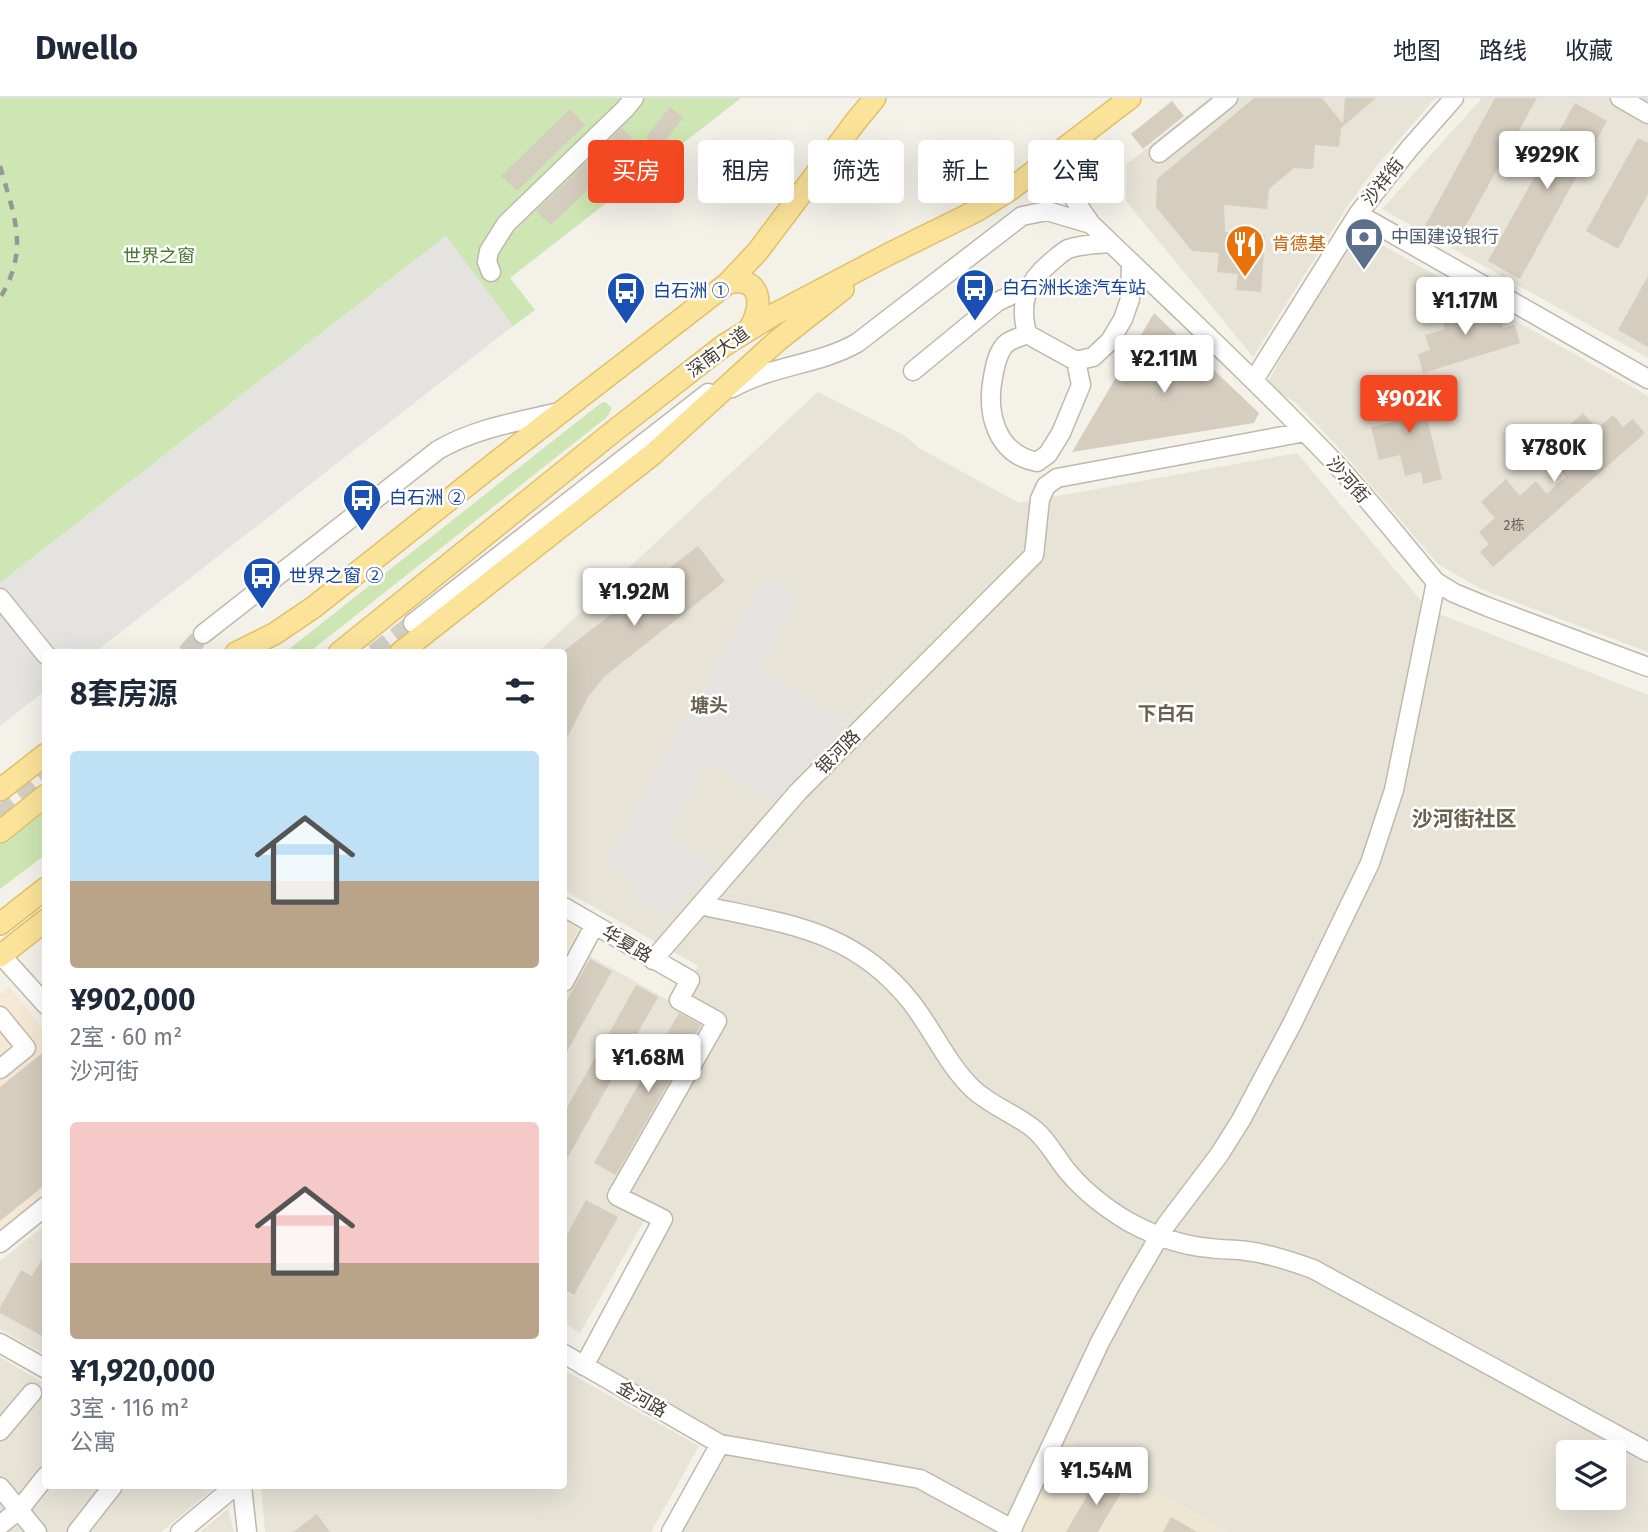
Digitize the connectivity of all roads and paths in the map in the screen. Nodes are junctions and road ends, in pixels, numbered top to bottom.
1 (634, 98) edge
2 (876, 98) edge
3 (1130, 98) edge
4 (1228, 98) edge
5 (1454, 98) edge
6 (1619, 98) edge
7 (1648, 114) edge
8 (1076, 140) edge
9 (1159, 153) dead end
10 (1028, 177) edge
11 (1076, 203) edge
12 (1358, 214) junction
13 (1091, 224) junction
14 (1111, 243) junction
15 (889, 254) junction
16 (1131, 262) junction
17 (491, 272) dead end
18 (728, 283) junction
19 (1028, 287) junction
20 (750, 327) junction
21 (1027, 334) junction
22 (777, 341) junction
23 (1076, 361) junction
24 (913, 370) dead end
25 (1648, 379) edge
26 (1254, 380) junction
27 (710, 402) junction
28 (562, 411) junction
29 (1305, 432) junction
30 (1436, 582) junction
31 (0, 598) edge
32 (413, 623) tunnel mouth
33 (203, 634) tunnel mouth
34 (244, 649) edge
35 (344, 649) edge
36 (405, 649) edge
37 (42, 650) edge
38 (1648, 667) edge
39 (42, 757) edge
40 (0, 790) edge
41 (42, 798) edge
42 (0, 832) edge
43 (42, 891) edge
44 (700, 905) junction
45 (567, 910) edge
46 (42, 923) edge
47 (0, 924) edge
48 (594, 926) junction
49 (1, 955) edge
50 (653, 960) junction
51 (567, 976) edge
52 (42, 1001) edge
53 (0, 1016) edge
54 (0, 1069) edge
55 (42, 1212) edge
56 (1161, 1236) junction
57 (0, 1243) edge
58 (0, 1343) edge
59 (567, 1356) edge
60 (584, 1366) junction
61 (42, 1367) edge
62 (32, 1393) dead end
63 (0, 1431) edge
64 (720, 1444) junction
65 (1648, 1452) edge
66 (42, 1481) edge
67 (0, 1487) edge
68 (111, 1489) edge
69 (231, 1489) edge
70 (242, 1489) edge
71 (19, 1510) junction
72 (0, 1525) edge
73 (37, 1532) edge
74 (77, 1532) edge
75 (180, 1532) edge
76 (247, 1532) edge
77 (671, 1532) edge

1 - 17 street
2 - 18 main road
3 - 8 main road, 深南大道
4 - 9 street
5 - 12 street, 沙祥街
6 - 7 street
10 - 15 main road, 深南大道
11 - 13 street
12 - 25 street
12 - 26 street, 沙祥街
13 - 14 street, 沙河街
13 - 27 street
14 - 16 street, 沙河街
14 - 19 street
15 - 20 main road, 深南大道
15 - 22 main road
16 - 23 street
16 - 26 street, 沙河街
18 - 20 main road
18 - 28 main road
19 - 21 street
19 - 24 street
20 - 35 main road, 深南大道
21 - 23 street
21 - 23 street
22 - 27 main road
22 - 32 street
26 - 29 street, 沙河街
27 - 36 main road
28 - 33 street
28 - 34 main road
29 - 30 street, 沙河街
29 - 44 street, 银河路
30 - 38 street, 沙河街
30 - 56 street
31 - 37 street
39 - 40 main road
41 - 42 main road
43 - 47 main road
44 - 50 street, 银河路
44 - 56 street
45 - 48 street, 华夏路
46 - 49 main road
48 - 50 street, 华夏路
48 - 51 street
49 - 52 street
50 - 60 street, 华夏路
53 - 54 street
55 - 57 street
56 - 64 street, 金河路
56 - 65 street
58 - 61 street
59 - 60 street, 金河路
60 - 64 street, 金河路
62 - 63 street
64 - 77 street
66 - 71 street
67 - 71 street
68 - 74 street
69 - 75 street
70 - 76 street
71 - 72 street
71 - 73 street

